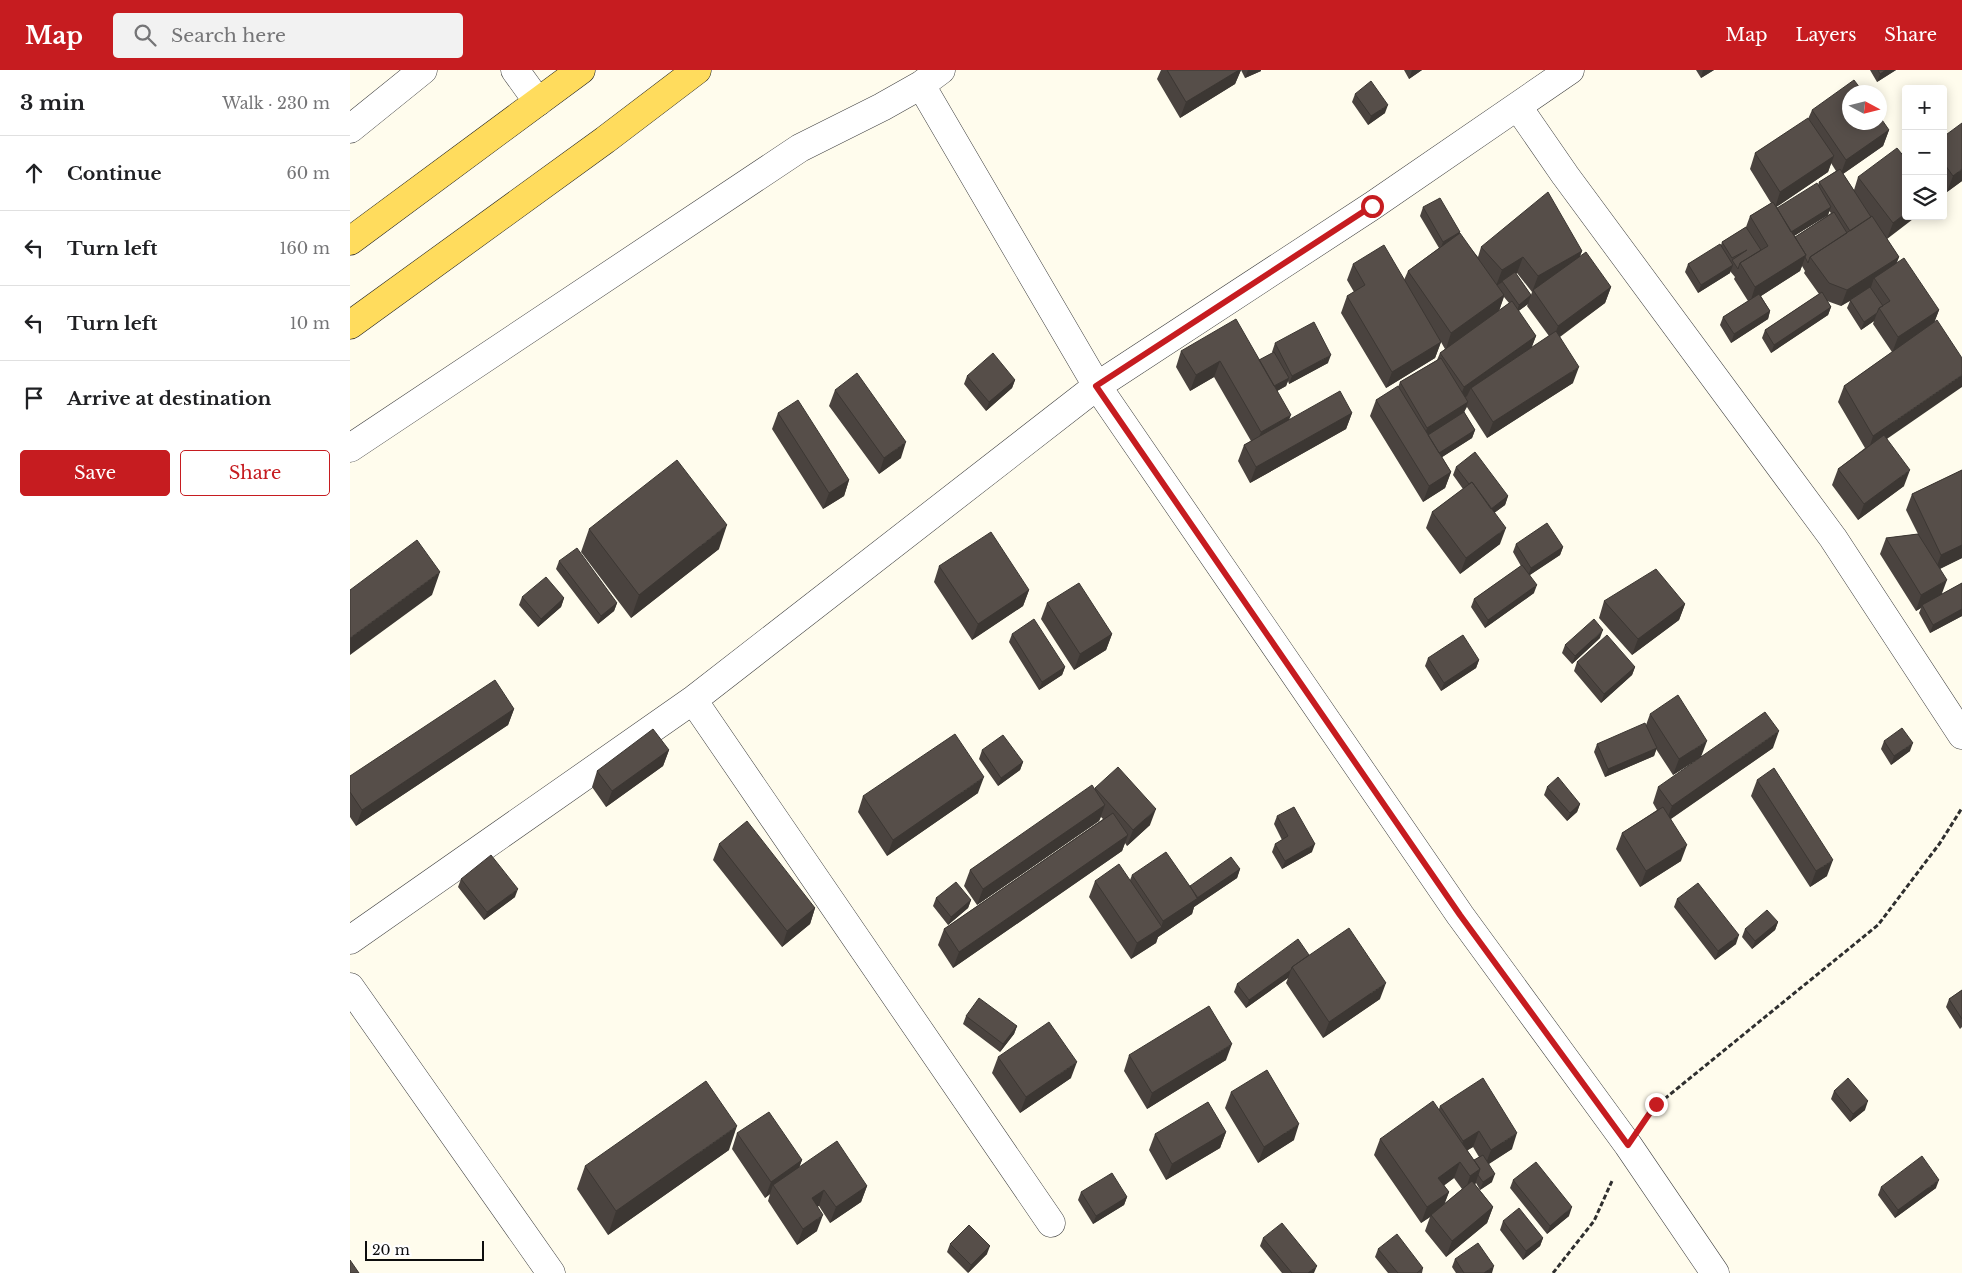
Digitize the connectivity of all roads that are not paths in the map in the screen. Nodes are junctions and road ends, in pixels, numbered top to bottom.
1 (423, 70) edge
2 (515, 70) edge
3 (581, 70) edge
4 (697, 70) edge
5 (1570, 70) edge
6 (931, 77) edge
7 (538, 102) junction
8 (1518, 106) junction
9 (350, 129) edge
10 (350, 241) edge
11 (350, 325) edge
12 (1096, 386) junction
13 (350, 448) edge
14 (694, 700) junction
15 (1962, 735) edge
16 (350, 940) edge
17 (350, 987) edge
18 (1051, 1223) dead end
19 (551, 1273) edge
20 (1716, 1273) edge

1 - 9 street
2 - 7 street
3 - 7 main road
4 - 11 main road
5 - 8 street
6 - 12 street
6 - 13 street
7 - 10 main road
8 - 12 street
8 - 15 street
12 - 14 street
12 - 20 street
14 - 16 street
14 - 18 street
17 - 19 street

